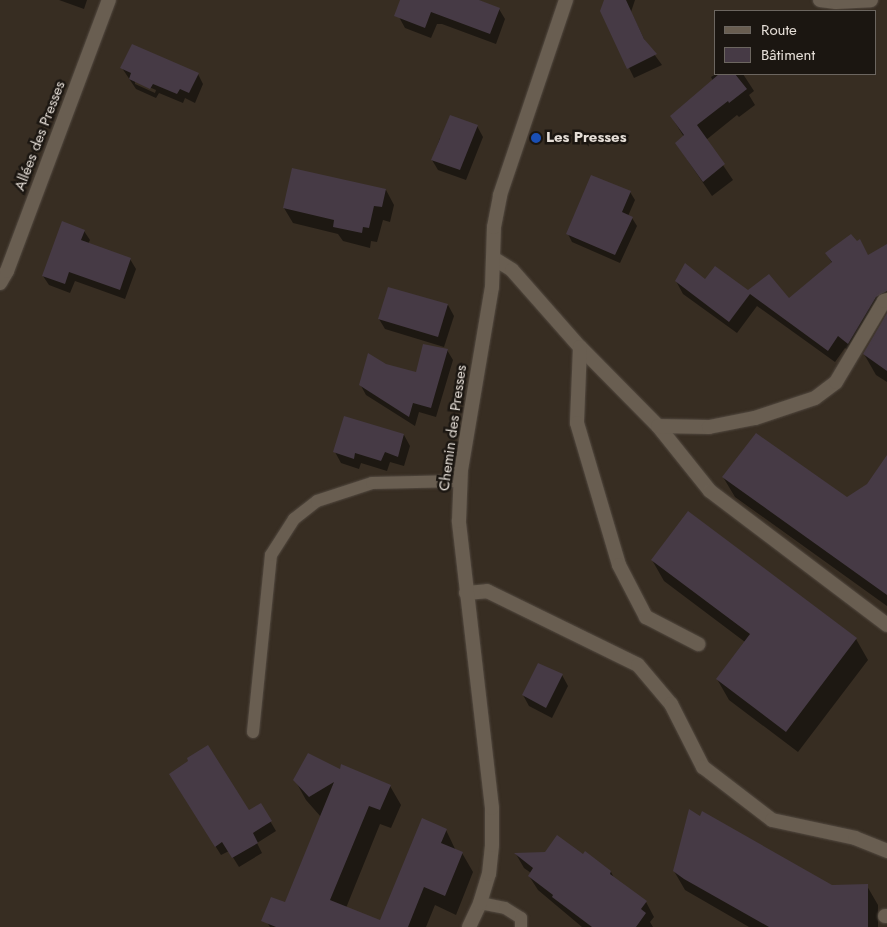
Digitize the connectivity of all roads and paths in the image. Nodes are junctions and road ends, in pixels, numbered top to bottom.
1 (109, 0) edge
2 (566, 0) edge
3 (820, 0) edge
4 (871, 0) edge
5 (493, 258) junction
6 (0, 283) edge
7 (887, 300) edge
8 (580, 347) junction
9 (658, 426) junction
10 (460, 482) junction
11 (466, 593) junction
12 (887, 625) edge
13 (698, 644) dead end
14 (253, 732) dead end
15 (887, 851) edge
16 (480, 903) junction
17 (469, 927) edge
18 (522, 927) edge

1 - 6 street, Allées des Presses
2 - 5 street, Chemin des Presses
3 - 4 street
5 - 8 street
5 - 10 street, Chemin des Presses
7 - 9 street
8 - 9 street
8 - 13 street
9 - 12 street
10 - 11 street, Chemin des Presses
10 - 14 lane
11 - 15 street
11 - 16 street, Chemin des Presses
16 - 17 street, Chemin des Presses
16 - 18 lane

